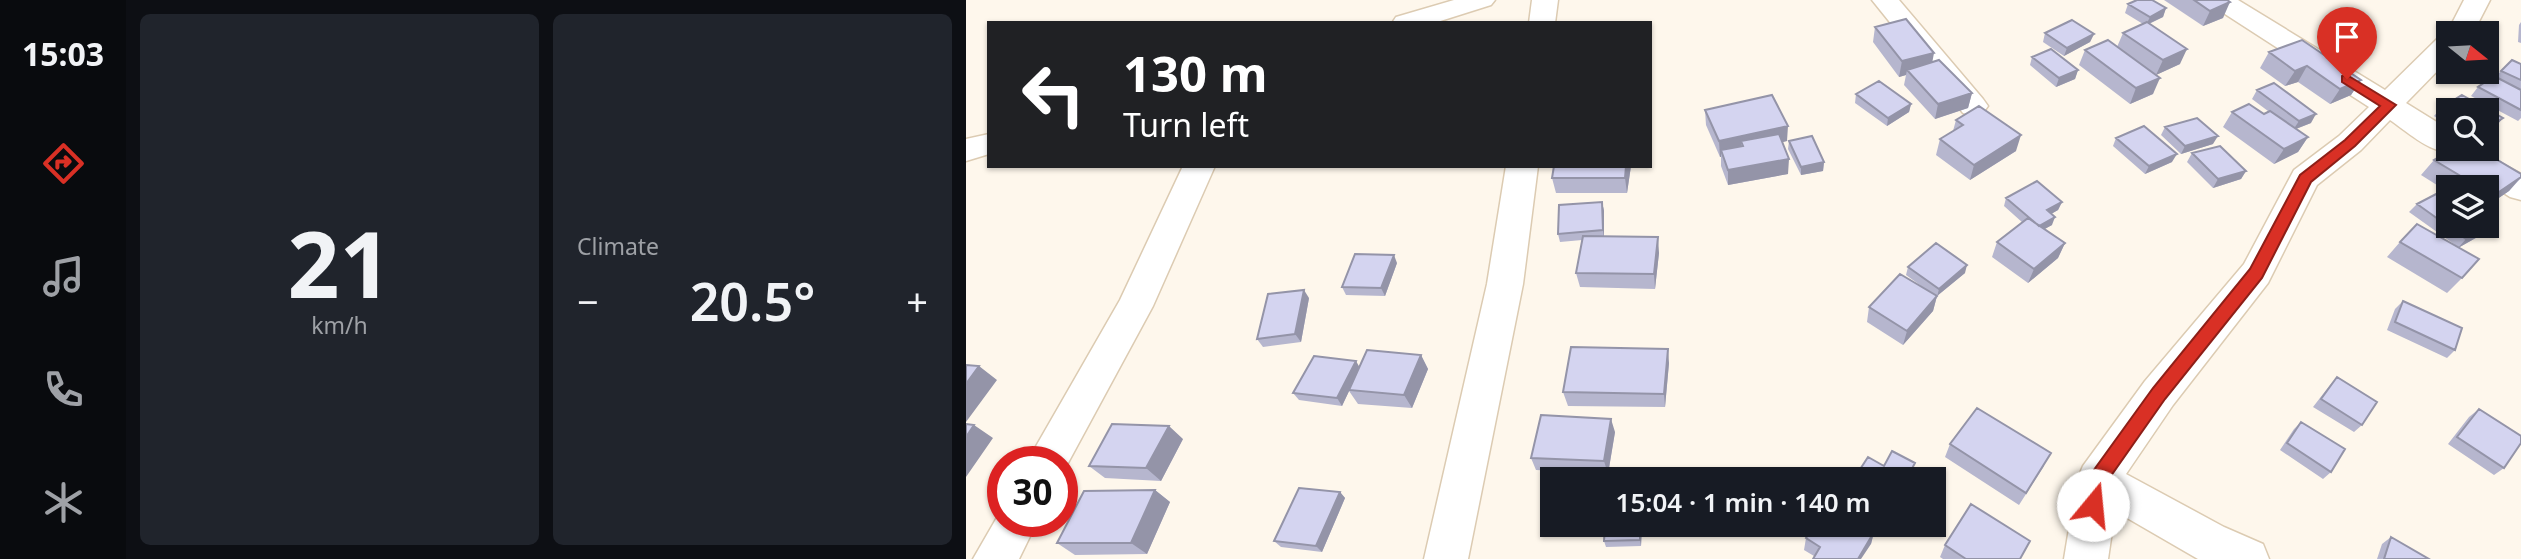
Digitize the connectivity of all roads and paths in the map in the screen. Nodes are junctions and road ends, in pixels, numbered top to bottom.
1 (1482, 0) edge
2 (1545, 0) edge
3 (1885, 0) edge
4 (2220, 0) edge
5 (2477, 0) edge
6 (1412, 21) edge
7 (1542, 21) edge
8 (2466, 21) edge
9 (2436, 55) edge
10 (2389, 105) junction
11 (1973, 106) edge
12 (2436, 135) edge
13 (987, 145) edge
14 (966, 150) edge
15 (2476, 161) edge
16 (1198, 168) edge
17 (1522, 168) edge
18 (2521, 189) edge
19 (1056, 446) edge
20 (2098, 480) junction
21 (1007, 537) edge
22 (995, 559) edge
23 (1446, 559) edge
24 (2086, 559) edge
25 (2247, 559) edge

1 - 6 street
2 - 7 street
3 - 11 street
4 - 10 street
5 - 8 street
9 - 10 street
10 - 12 street
10 - 20 street
13 - 14 street
15 - 18 street
16 - 19 street
17 - 23 street
20 - 24 street
20 - 25 street
21 - 22 street

